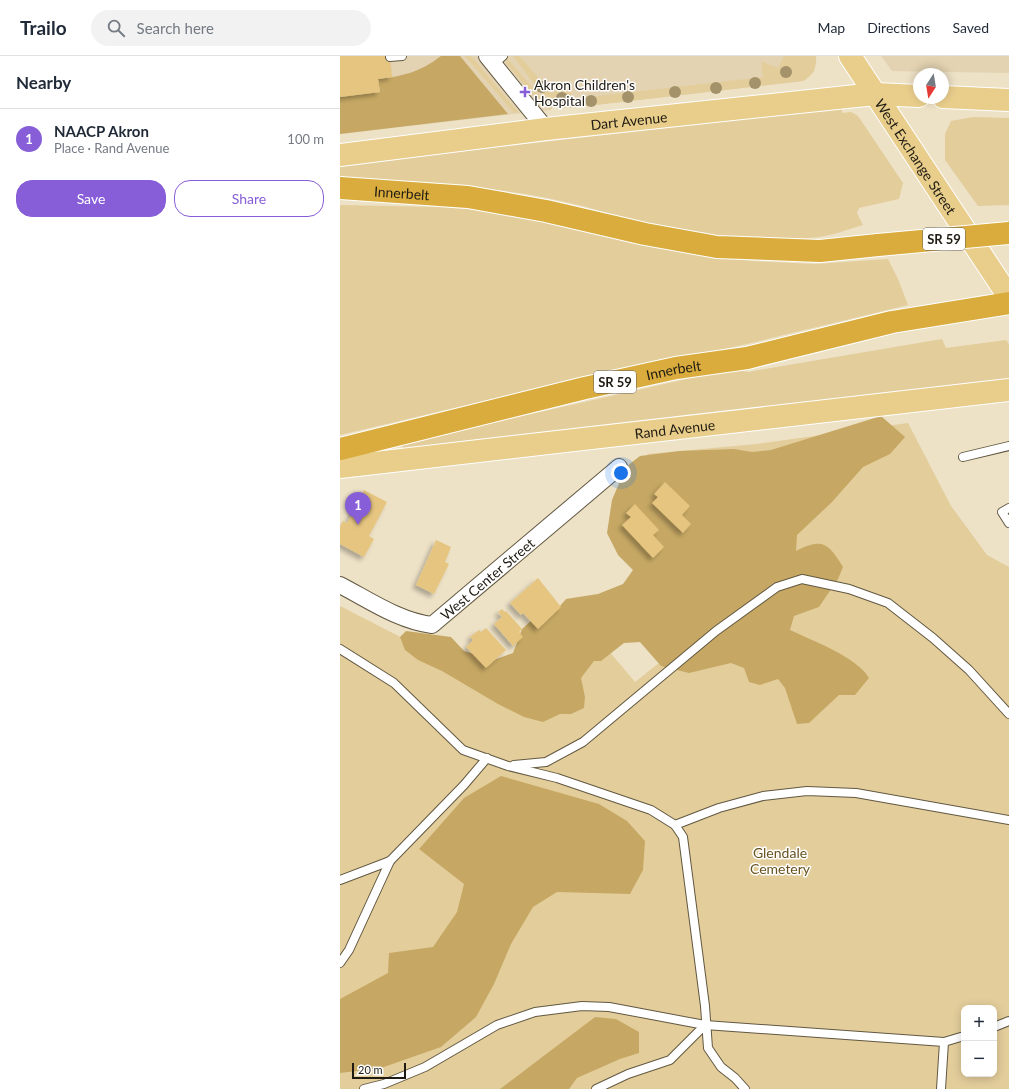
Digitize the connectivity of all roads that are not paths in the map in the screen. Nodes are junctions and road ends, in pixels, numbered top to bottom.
1 (402, 56) edge
2 (850, 56) edge
3 (390, 57) dead end
4 (495, 59) edge
5 (876, 94) junction
6 (913, 96) edge
7 (949, 97) edge
8 (1009, 100) edge
9 (546, 129) junction
10 (340, 155) edge
11 (340, 188) edge
12 (1009, 233) edge
13 (1009, 297) edge
14 (1009, 304) edge
15 (1009, 390) edge
16 (1009, 446) edge
17 (340, 449) edge
18 (963, 457) dead end
19 (619, 466) dead end
20 (340, 467) edge
21 (1009, 508) edge
22 (1009, 523) edge
23 (340, 585) edge
24 (340, 649) edge
25 (1009, 714) edge
26 (487, 758) junction
27 (508, 766) junction
28 (1009, 820) edge
29 (675, 826) junction
30 (390, 861) junction
31 (340, 880) edge
32 (340, 963) edge
33 (1009, 1022) edge
34 (705, 1026) junction
35 (997, 1026) edge
36 (961, 1037) edge
37 (944, 1042) junction
38 (364, 1089) edge
39 (596, 1089) edge
40 (745, 1089) edge
41 (941, 1089) edge

1 - 3 lane
2 - 5 main road, West Exchange Street
4 - 9 street
5 - 6 main road, Dart Avenue
5 - 9 main road, Dart Avenue
5 - 13 main road, West Exchange Street
7 - 8 main road
9 - 10 main road, Dart Avenue
11 - 12 highway, Innerbelt / SR 59, bridge
14 - 17 highway, Innerbelt / SR 59
15 - 20 main road, Rand Avenue
16 - 18 lane
19 - 23 street, West Center Street
21 - 22 lane
24 - 26 lane
25 - 27 lane
26 - 27 lane
26 - 30 lane
27 - 29 lane
28 - 29 lane
29 - 34 lane
30 - 31 lane
30 - 32 lane
33 - 35 lane
34 - 37 lane
34 - 38 lane
34 - 39 lane
34 - 40 lane
36 - 37 lane
37 - 41 lane

